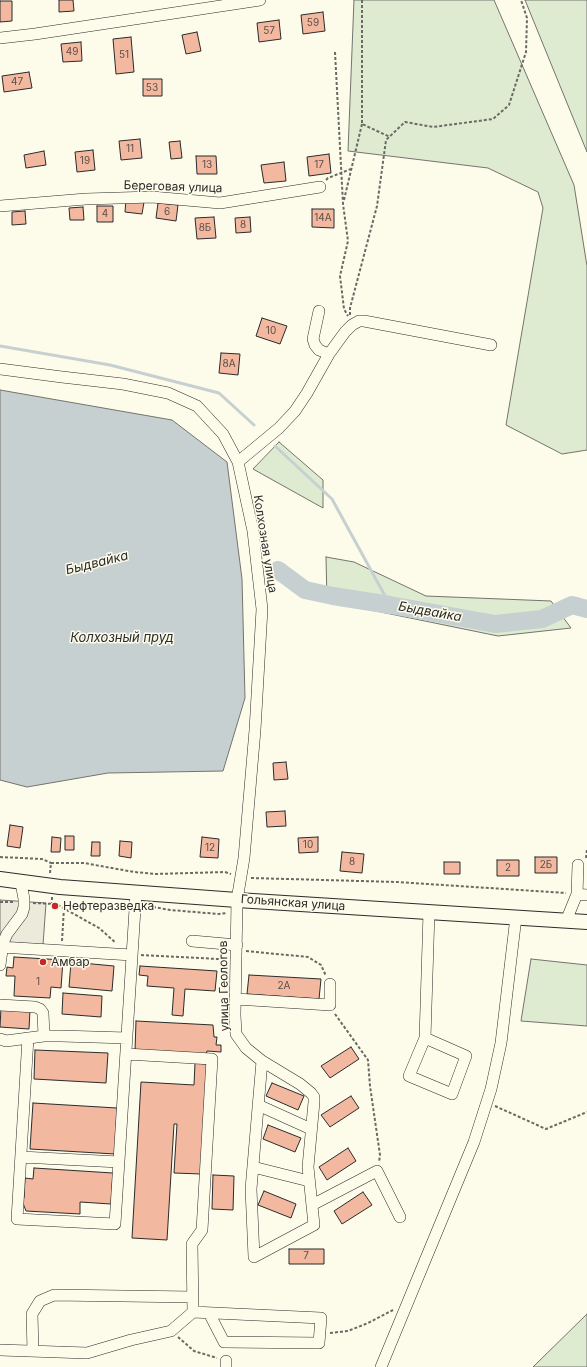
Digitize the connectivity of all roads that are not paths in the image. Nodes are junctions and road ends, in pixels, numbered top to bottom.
1 (260, 0) edge
2 (0, 38) edge
3 (320, 187) road end
4 (0, 206) edge
5 (319, 311) dead end
6 (491, 345) dead end
7 (330, 354) junction
8 (0, 369) edge
9 (238, 462) junction
10 (578, 865) dead end
11 (0, 879) edge
12 (21, 883) junction
13 (582, 894) edge
14 (136, 898) junction
15 (237, 906) junction
16 (429, 912) junction
17 (516, 917) junction
18 (566, 921) junction
19 (587, 922) edge
20 (192, 941) dead end
21 (1, 947) edge
22 (236, 947) junction
23 (132, 955) junction
24 (0, 964) edge
25 (330, 984) road end
26 (236, 999) junction
27 (0, 1005) edge
28 (44, 1036) junction
29 (28, 1038) junction
30 (127, 1038) junction
31 (425, 1038) junction
32 (0, 1040) edge
33 (126, 1054) junction
34 (262, 1060) junction
35 (258, 1105) junction
36 (311, 1129) junction
37 (21, 1157) junction
38 (119, 1162) junction
39 (253, 1166) junction
40 (310, 1181) junction
41 (312, 1205) junction
42 (400, 1217) dead end
43 (193, 1297) junction
44 (193, 1312) junction
45 (209, 1313) junction
46 (0, 1350) edge
47 (33, 1351) junction
48 (382, 1367) edge

1 - 2 street
3 - 4 street, Береговая улица
5 - 7 street
6 - 7 street
7 - 9 street
8 - 9 street, Колхозная улица
9 - 15 street, Колхозная улица
10 - 13 street
11 - 12 main road, Гольянская улица
12 - 14 main road, Гольянская улица
12 - 21 street
13 - 18 street
14 - 15 main road, Гольянская улица
14 - 23 street
15 - 16 main road, Гольянская улица
15 - 22 street, улица Геологов
16 - 17 main road, Гольянская улица
16 - 31 street
17 - 18 main road, Гольянская улица
17 - 48 street
18 - 19 main road, Гольянская улица
20 - 22 street
21 - 23 street
21 - 24 street
22 - 26 street, улица Геологов
23 - 30 street
25 - 26 street
26 - 34 street, улица Геологов
27 - 28 street
28 - 29 street
28 - 30 street
29 - 32 street
29 - 37 street
30 - 33 street
31 - 31 street
33 - 38 street
33 - 43 street
34 - 35 street
34 - 36 street, улица Геологов
35 - 36 street
35 - 39 street
36 - 40 street, улица Геологов
37 - 38 street
37 - 38 street
39 - 40 street
39 - 41 street, улица Геологов
40 - 41 street, улица Геологов
41 - 42 street
43 - 44 street
43 - 47 street
44 - 45 street
44 - 47 street
45 - 45 street
46 - 47 street

